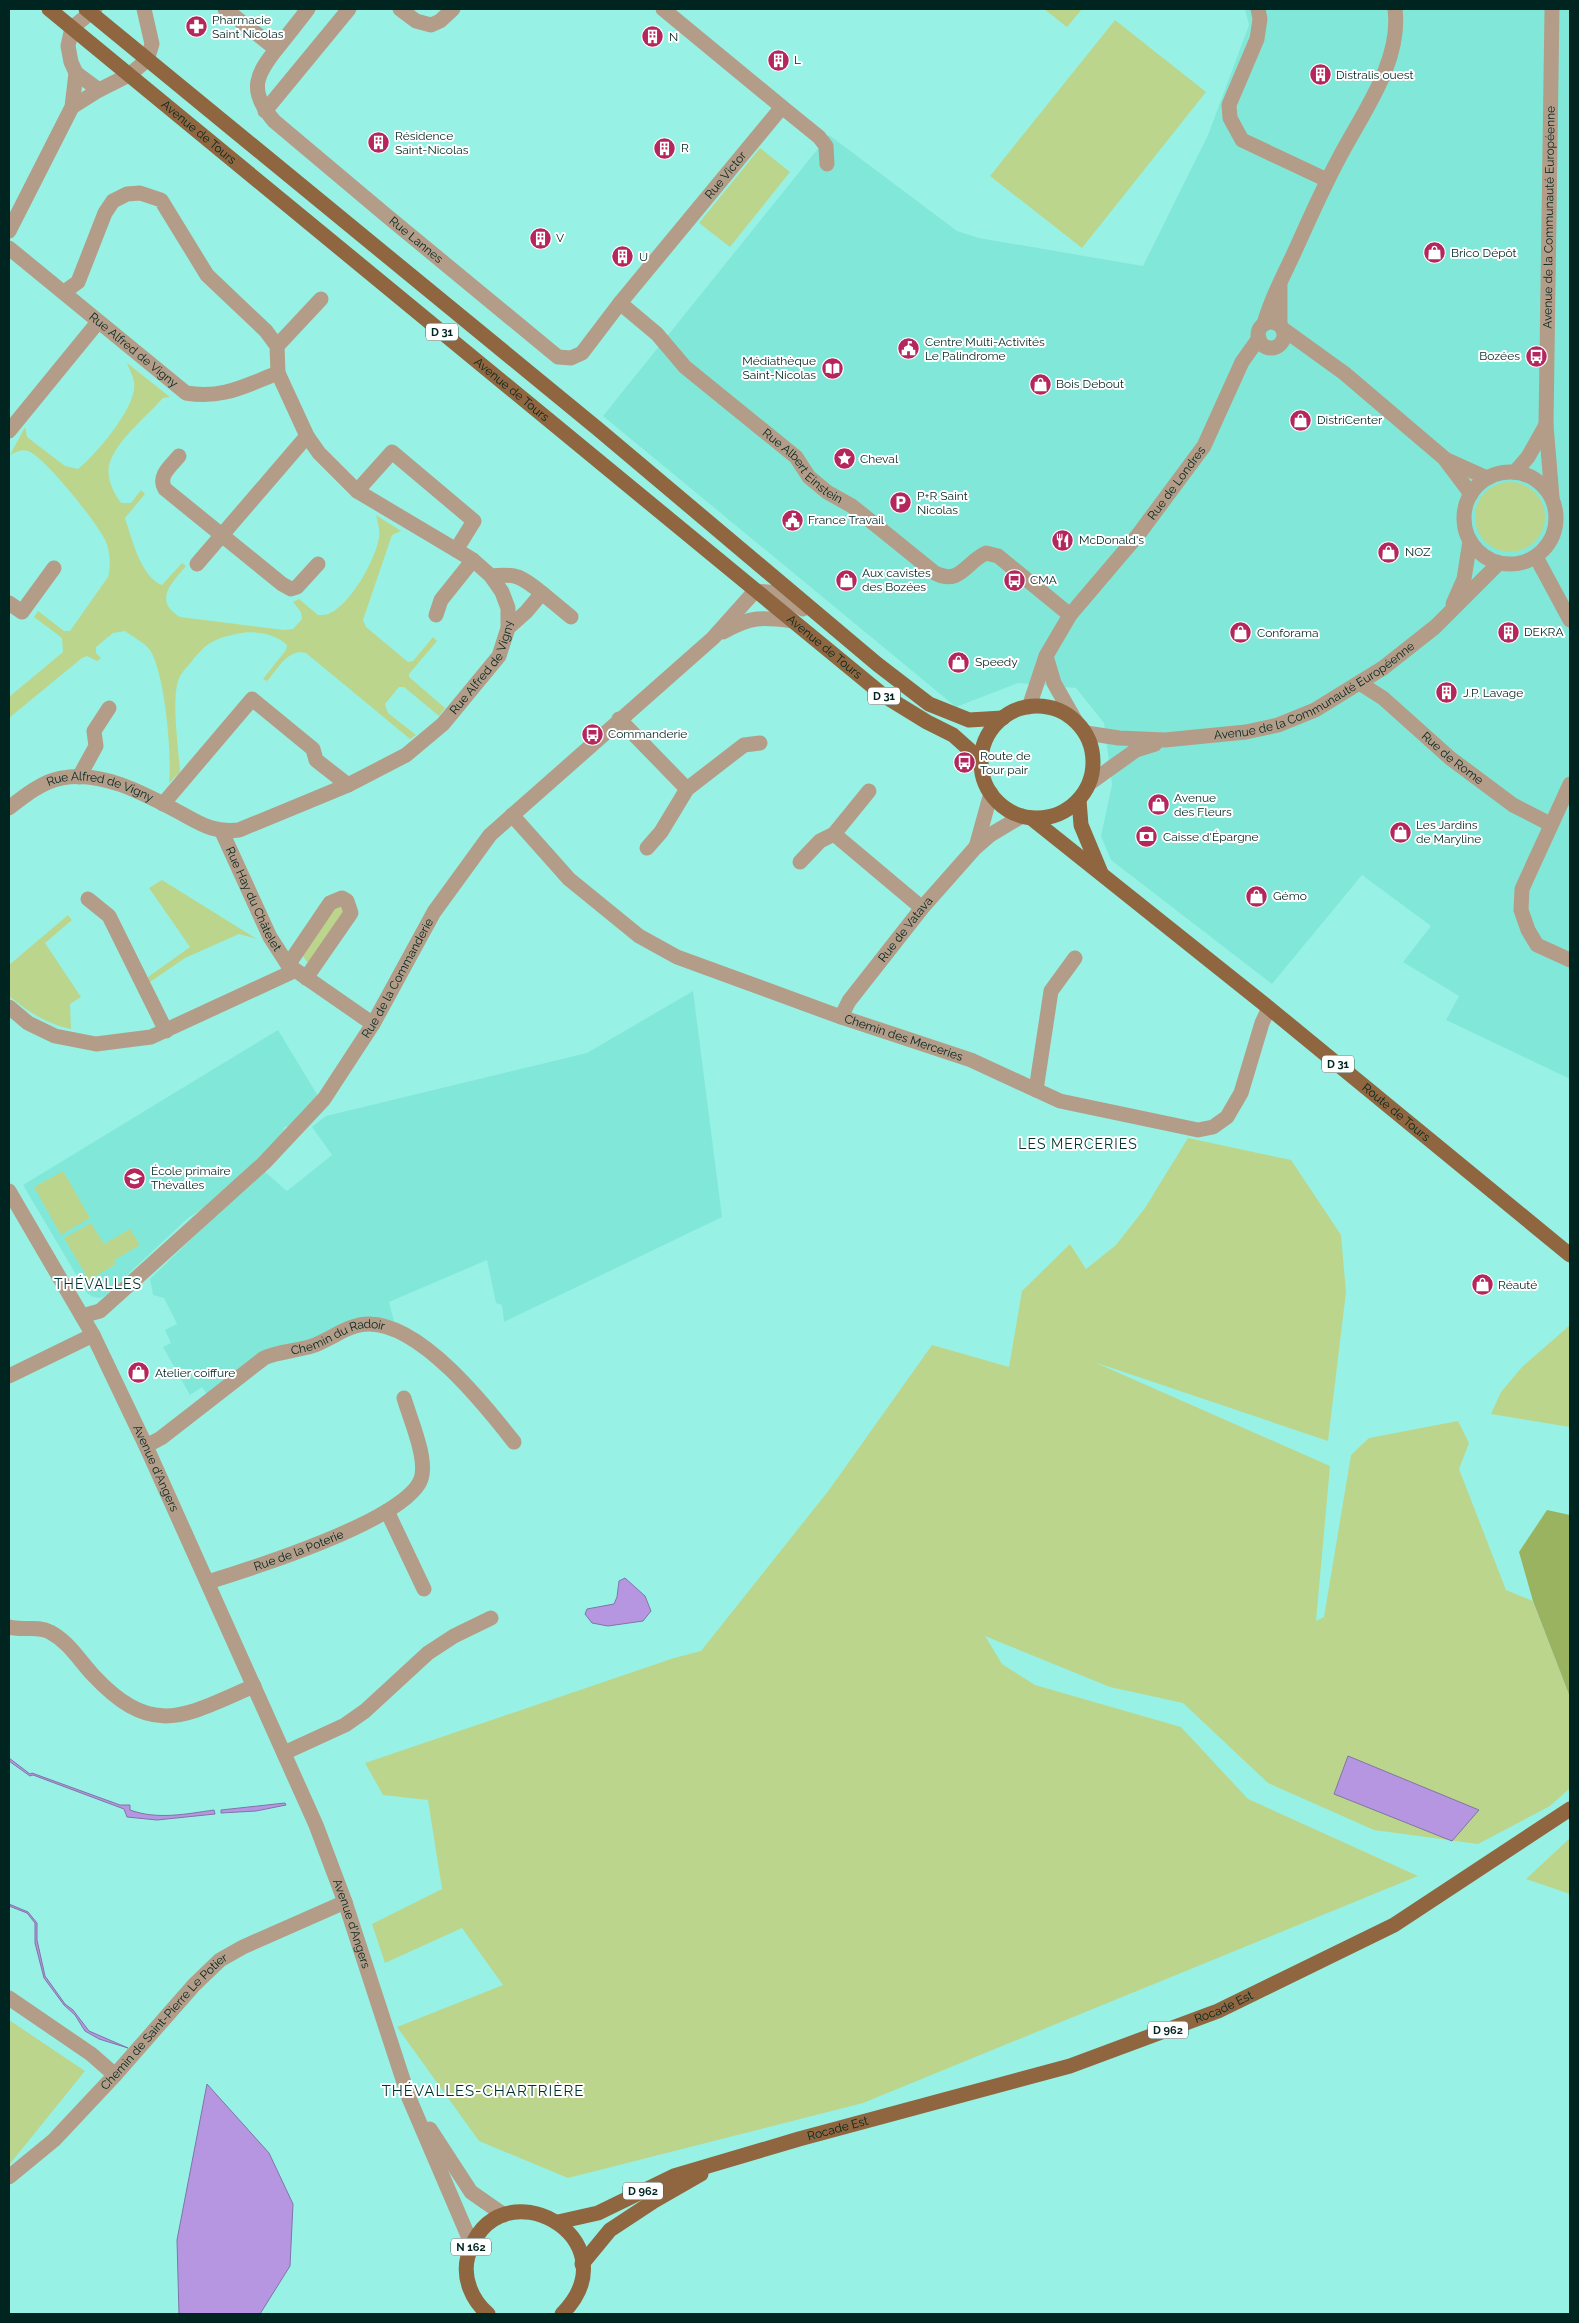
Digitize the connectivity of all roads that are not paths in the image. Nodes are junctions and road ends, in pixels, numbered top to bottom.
1 (49, 9) edge
2 (225, 9) edge
3 (308, 9) edge
4 (349, 9) edge
5 (400, 9) edge
6 (453, 9) edge
7 (663, 9) edge
8 (1258, 9) edge
9 (1395, 9) edge
10 (1552, 9) edge
11 (90, 10) edge
12 (140, 11) edge
13 (72, 28) junction
14 (276, 49) junction
15 (147, 60) junction
16 (76, 73) junction
17 (129, 75) junction
18 (99, 90) junction
19 (72, 107) junction
20 (782, 107) junction
21 (265, 111) junction
22 (827, 164) dead end
23 (1327, 180) junction
24 (9, 231) edge
25 (9, 248) edge
26 (1281, 279) junction
27 (64, 292) junction
28 (321, 299) dead end
29 (620, 303) junction
30 (98, 322) junction
31 (1264, 324) junction
32 (1282, 327) junction
33 (1269, 344) junction
34 (277, 346) junction
35 (1319, 355) junction
36 (571, 358) joint
37 (278, 373) junction
38 (1546, 425) junction
39 (10, 427) edge
40 (308, 436) junction
41 (179, 456) dead end
42 (1444, 458) junction
43 (1515, 472) junction
44 (1487, 478) junction
45 (357, 490) junction
46 (1471, 494) junction
47 (1552, 497) junction
48 (223, 536) junction
49 (1470, 541) junction
50 (456, 550) junction
51 (1536, 557) junction
52 (473, 560) junction
53 (1499, 563) junction
54 (197, 564) dead end
55 (318, 564) dead end
56 (54, 568) dead end
57 (491, 576) junction
58 (755, 591) junction
59 (542, 593) junction
60 (9, 603) edge
61 (1449, 613) junction
62 (436, 615) dead end
63 (1070, 615) junction
64 (571, 617) dead end
65 (1570, 620) edge
66 (793, 621) junction
67 (508, 628) junction
68 (713, 638) junction
69 (1046, 656) junction
70 (877, 664) junction
71 (1361, 684) junction
72 (1029, 707) junction
73 (109, 708) dead end
74 (1003, 718) junction
75 (619, 719) junction
76 (1075, 720) junction
77 (1086, 733) junction
78 (1165, 740) junction
79 (760, 743) dead end
80 (981, 760) junction
81 (79, 777) junction
82 (1090, 783) junction
83 (1570, 784) edge
84 (348, 785) junction
85 (687, 789) junction
86 (869, 791) dead end
87 (990, 793) junction
88 (1079, 800) junction
89 (163, 804) junction
90 (9, 808) edge
91 (512, 815) junction
92 (1027, 817) junction
93 (1550, 824) junction
94 (222, 832) junction
95 (834, 834) junction
96 (647, 848) dead end
97 (975, 848) junction
98 (800, 862) dead end
99 (1103, 876) junction
100 (88, 899) dead end
101 (922, 908) junction
102 (1075, 958) dead end
103 (1570, 960) edge
104 (296, 971) junction
105 (9, 1007) edge
106 (1269, 1008) junction
107 (841, 1017) junction
108 (373, 1024) junction
109 (166, 1031) junction
110 (1036, 1090) junction
111 (9, 1191) edge
112 (1570, 1255) edge
113 (82, 1316) junction
114 (92, 1335) junction
115 (9, 1376) edge
116 (404, 1398) dead end
117 (514, 1442) dead end
118 (146, 1446) junction
119 (387, 1512) junction
120 (208, 1582) junction
121 (424, 1589) dead end
122 (491, 1618) dead end
123 (9, 1627) edge
124 (254, 1686) junction
125 (284, 1754) junction
126 (1570, 1810) edge
127 (345, 1902) junction
128 (9, 1998) edge
129 (115, 2075) junction
130 (409, 2098) junction
131 (728, 2159) junction
132 (9, 2177) edge
133 (504, 2215) junction
134 (558, 2222) junction
135 (472, 2245) junction
136 (582, 2264) junction
137 (488, 2314) edge
138 (562, 2314) edge

1 - 13 main road, Avenue de Tours / D 31
2 - 14 street
3 - 14 street, Rue Lannes
4 - 21 street
5 - 6 street
7 - 20 street
8 - 23 street
9 - 23 street
10 - 38 street, Avenue de la Communauté Européenne
11 - 13 street
11 - 15 main road, Avenue de Tours
12 - 15 street
13 - 16 street
13 - 17 main road, Avenue de Tours / D 31
14 - 21 street, Rue Lannes
15 - 17 street
15 - 70 main road, Avenue de Tours
16 - 18 street
16 - 19 street
17 - 18 street
17 - 58 main road, Avenue de Tours / D 31
18 - 19 street
19 - 24 street
20 - 22 street
20 - 29 street, Rue Victor
21 - 36 street, Rue Lannes
23 - 26 street
25 - 27 street, Rue Alfred de Vigny
26 - 31 street
26 - 32 street
27 - 30 street, Rue Alfred de Vigny
27 - 34 street
28 - 34 street
29 - 36 street, Rue Victor
29 - 63 street, Rue Albert Einstein
30 - 37 street, Rue Alfred de Vigny
30 - 39 street
31 - 32 street
31 - 33 street
32 - 33 street
32 - 35 street
33 - 35 street
33 - 63 street, Rue de Londres
34 - 37 street
35 - 42 street
37 - 40 street, Rue Alfred de Vigny
38 - 43 street, Avenue de la Communauté Européenne
38 - 47 street, Avenue de la Communauté Européenne
40 - 45 street, Rue Alfred de Vigny
40 - 48 street
41 - 48 street
42 - 44 street
42 - 46 street
43 - 44 street
43 - 47 street
44 - 46 street
45 - 50 street, Rue Alfred de Vigny
45 - 50 street
46 - 49 street
47 - 51 street
48 - 54 street
48 - 55 street
49 - 53 street
49 - 61 street, Avenue de la Communauté Européenne
50 - 52 street, Rue Alfred de Vigny
51 - 53 street
51 - 65 street
52 - 57 street, Rue Alfred de Vigny
52 - 62 street
53 - 61 street, Avenue de la Communauté Européenne
56 - 60 street
57 - 59 street
57 - 67 street, Rue Alfred de Vigny
58 - 66 main road, Avenue de Tours / D 31
58 - 68 street, Rue de la Commanderie
58 - 70 street
59 - 64 street
59 - 67 street
61 - 71 street, Avenue de la Communauté Européenne
63 - 69 street, Rue de Londres
66 - 68 street, Rue de la Commanderie
66 - 80 main road, Avenue de Tours / D 31
67 - 84 street, Rue Alfred de Vigny
68 - 75 street, Rue de la Commanderie
69 - 72 street, Rue de Londres
69 - 76 street
70 - 74 main road, Avenue de Tours
71 - 78 street, Avenue de la Communauté Européenne
71 - 93 street, Rue de Rome
72 - 74 main road
72 - 76 main road
73 - 81 street
74 - 80 main road
75 - 85 street
75 - 91 street, Rue de la Commanderie
76 - 77 main road
77 - 78 street, Avenue de la Communauté Européenne
77 - 82 main road
78 - 82 street, Avenue de la Communauté Européenne
79 - 85 street
80 - 87 main road
81 - 89 street, Rue Alfred de Vigny
81 - 90 street, Rue Alfred de Vigny
82 - 88 main road
83 - 93 street
84 - 89 street
84 - 94 street, Rue Alfred de Vigny
85 - 96 street
86 - 95 street
87 - 92 main road
87 - 97 street, Rue de Vatava
88 - 92 main road
88 - 99 main road, Route de Tours / D 31
89 - 94 street, Rue Alfred de Vigny
91 - 107 street, Chemin des Merceries
91 - 108 street, Rue de la Commanderie
92 - 97 street, Rue de Vatava
92 - 99 main road, Route de Tours / D 31
93 - 103 street
94 - 104 street, Rue Hay du Châtelet
95 - 98 street
95 - 101 street
97 - 101 street, Rue de Vatava
99 - 106 main road, Route de Tours / D 31
100 - 109 street
101 - 107 street, Rue de Vatava
102 - 110 street
104 - 108 street, Rue Hay du Châtelet
104 - 109 street
105 - 109 street
106 - 110 street, Chemin des Merceries
106 - 112 main road, Route de Tours / D 31
107 - 110 street, Chemin des Merceries
108 - 113 street, Rue de la Commanderie
111 - 113 street, Avenue d'Angers
113 - 114 street, Avenue d'Angers
114 - 115 street
114 - 118 street, Avenue d'Angers
116 - 119 street, Rue de la Poterie
117 - 118 street, Chemin du Radoir
118 - 120 street, Avenue d'Angers
119 - 120 street, Rue de la Poterie
119 - 121 street
120 - 124 street, Avenue d'Angers
122 - 125 street
123 - 124 street
124 - 125 street, Avenue d'Angers
125 - 127 street, Avenue d'Angers
126 - 131 main road, Rocade Est / D 962
127 - 129 street, Chemin de Saint-Pierre Le Potier
127 - 130 street, Avenue d'Angers
128 - 129 street
129 - 132 street, Chemin de Saint-Pierre Le Potier
130 - 133 street, Avenue d'Angers
130 - 135 street, Avenue d'Angers
131 - 134 main road, Rocade Est / D 962
131 - 136 main road, Rocade Est / D 962
133 - 134 main road, N 162
133 - 135 main road, N 162
134 - 136 main road, N 162
135 - 137 main road, N 162
136 - 138 main road, N 162

